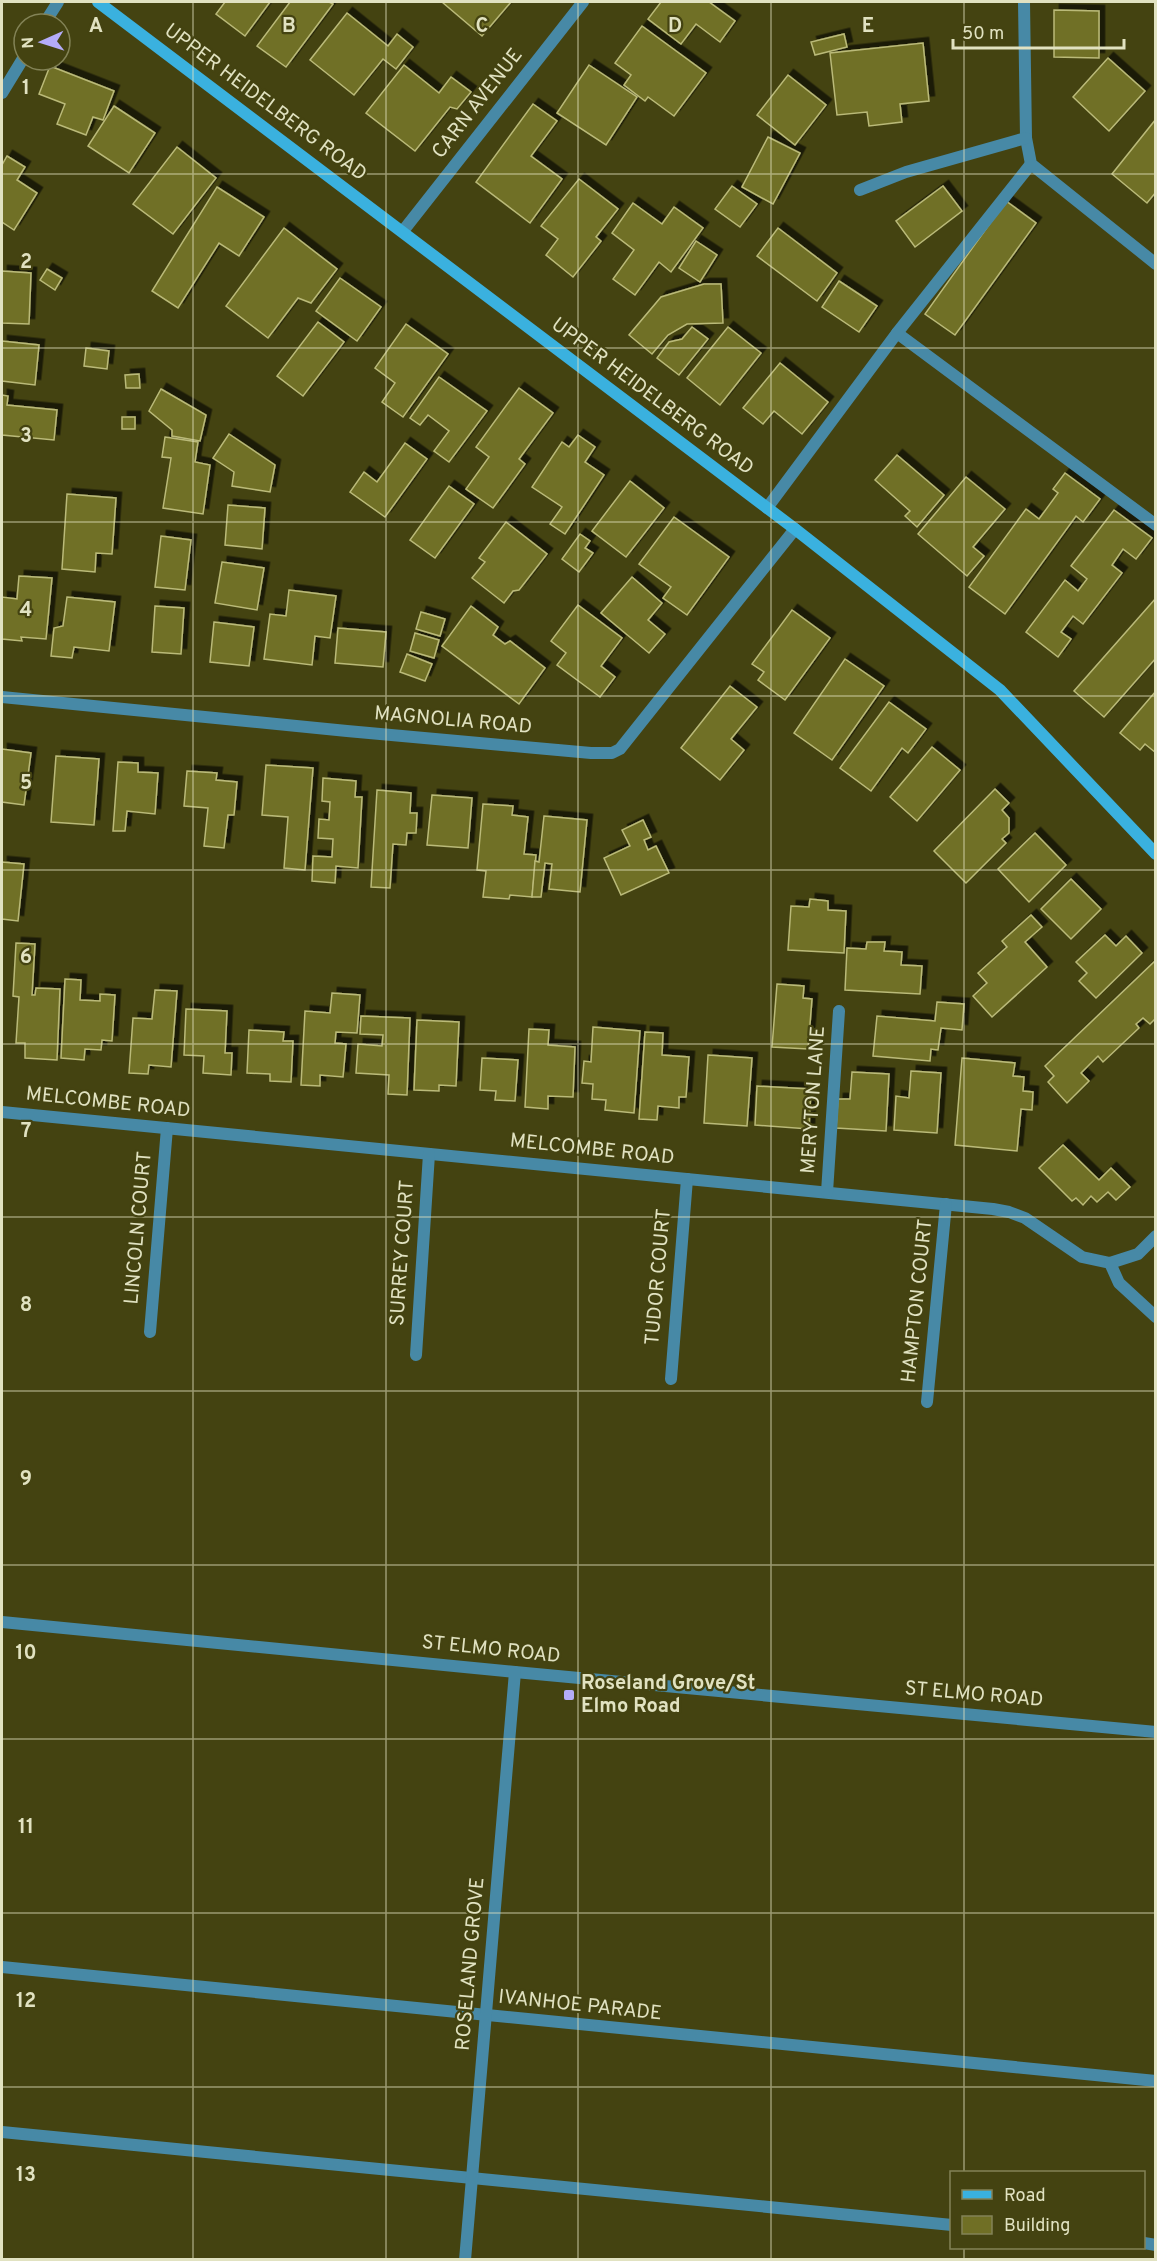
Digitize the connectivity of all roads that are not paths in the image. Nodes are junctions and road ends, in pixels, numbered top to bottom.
1 (98, 2) edge
2 (583, 2) edge
3 (1024, 2) edge
4 (15, 72) edge
5 (2, 93) edge
6 (1026, 138) junction
7 (1031, 164) junction
8 (860, 190) dead end
9 (403, 231) junction
10 (1155, 264) edge
11 (897, 333) junction
12 (767, 508) junction
13 (1155, 525) edge
14 (795, 529) junction
15 (2, 697) edge
16 (1155, 854) edge
17 (839, 1011) dead end
18 (2, 1112) edge
19 (167, 1128) junction
20 (429, 1154) junction
21 (687, 1179) junction
22 (827, 1192) junction
23 (946, 1204) junction
24 (1155, 1236) edge
25 (1110, 1263) junction
26 (1155, 1317) edge
27 (150, 1332) dead end
28 (416, 1355) dead end
29 (670, 1379) dead end
30 (927, 1402) dead end
31 (2, 1622) edge
32 (515, 1672) junction
33 (1155, 1732) edge
34 (2, 1967) edge
35 (486, 2017) junction
36 (1155, 2081) edge
37 (2, 2132) edge
38 (472, 2178) junction
39 (950, 2224) edge
40 (465, 2259) edge

1 - 9 main road, UPPER HEIDELBERG ROAD
2 - 9 street, CARN AVENUE
3 - 6 street
4 - 5 street
6 - 7 street
6 - 8 street
7 - 10 street
7 - 11 street
9 - 12 main road, UPPER HEIDELBERG ROAD
11 - 12 street
11 - 13 street
12 - 14 main road, UPPER HEIDELBERG ROAD
14 - 15 street, MAGNOLIA ROAD
14 - 16 main road, UPPER HEIDELBERG ROAD
17 - 22 street, MERYTON LANE
18 - 19 street, MELCOMBE ROAD
19 - 20 street, MELCOMBE ROAD
19 - 27 street, LINCOLN COURT
20 - 21 street, MELCOMBE ROAD
20 - 28 street, SURREY COURT
21 - 22 street, MELCOMBE ROAD
21 - 29 street, TUDOR COURT
22 - 23 street, MELCOMBE ROAD
23 - 25 street, MELCOMBE ROAD
23 - 30 street, HAMPTON COURT
24 - 25 street
25 - 26 street
31 - 32 street, ST ELMO ROAD
32 - 33 street, ST ELMO ROAD
32 - 35 street, ROSELAND GROVE
34 - 35 street, IVANHOE PARADE
35 - 36 street, IVANHOE PARADE
35 - 38 street, ROSELAND GROVE
37 - 38 street
38 - 39 street
38 - 40 street, ROSELAND GROVE

